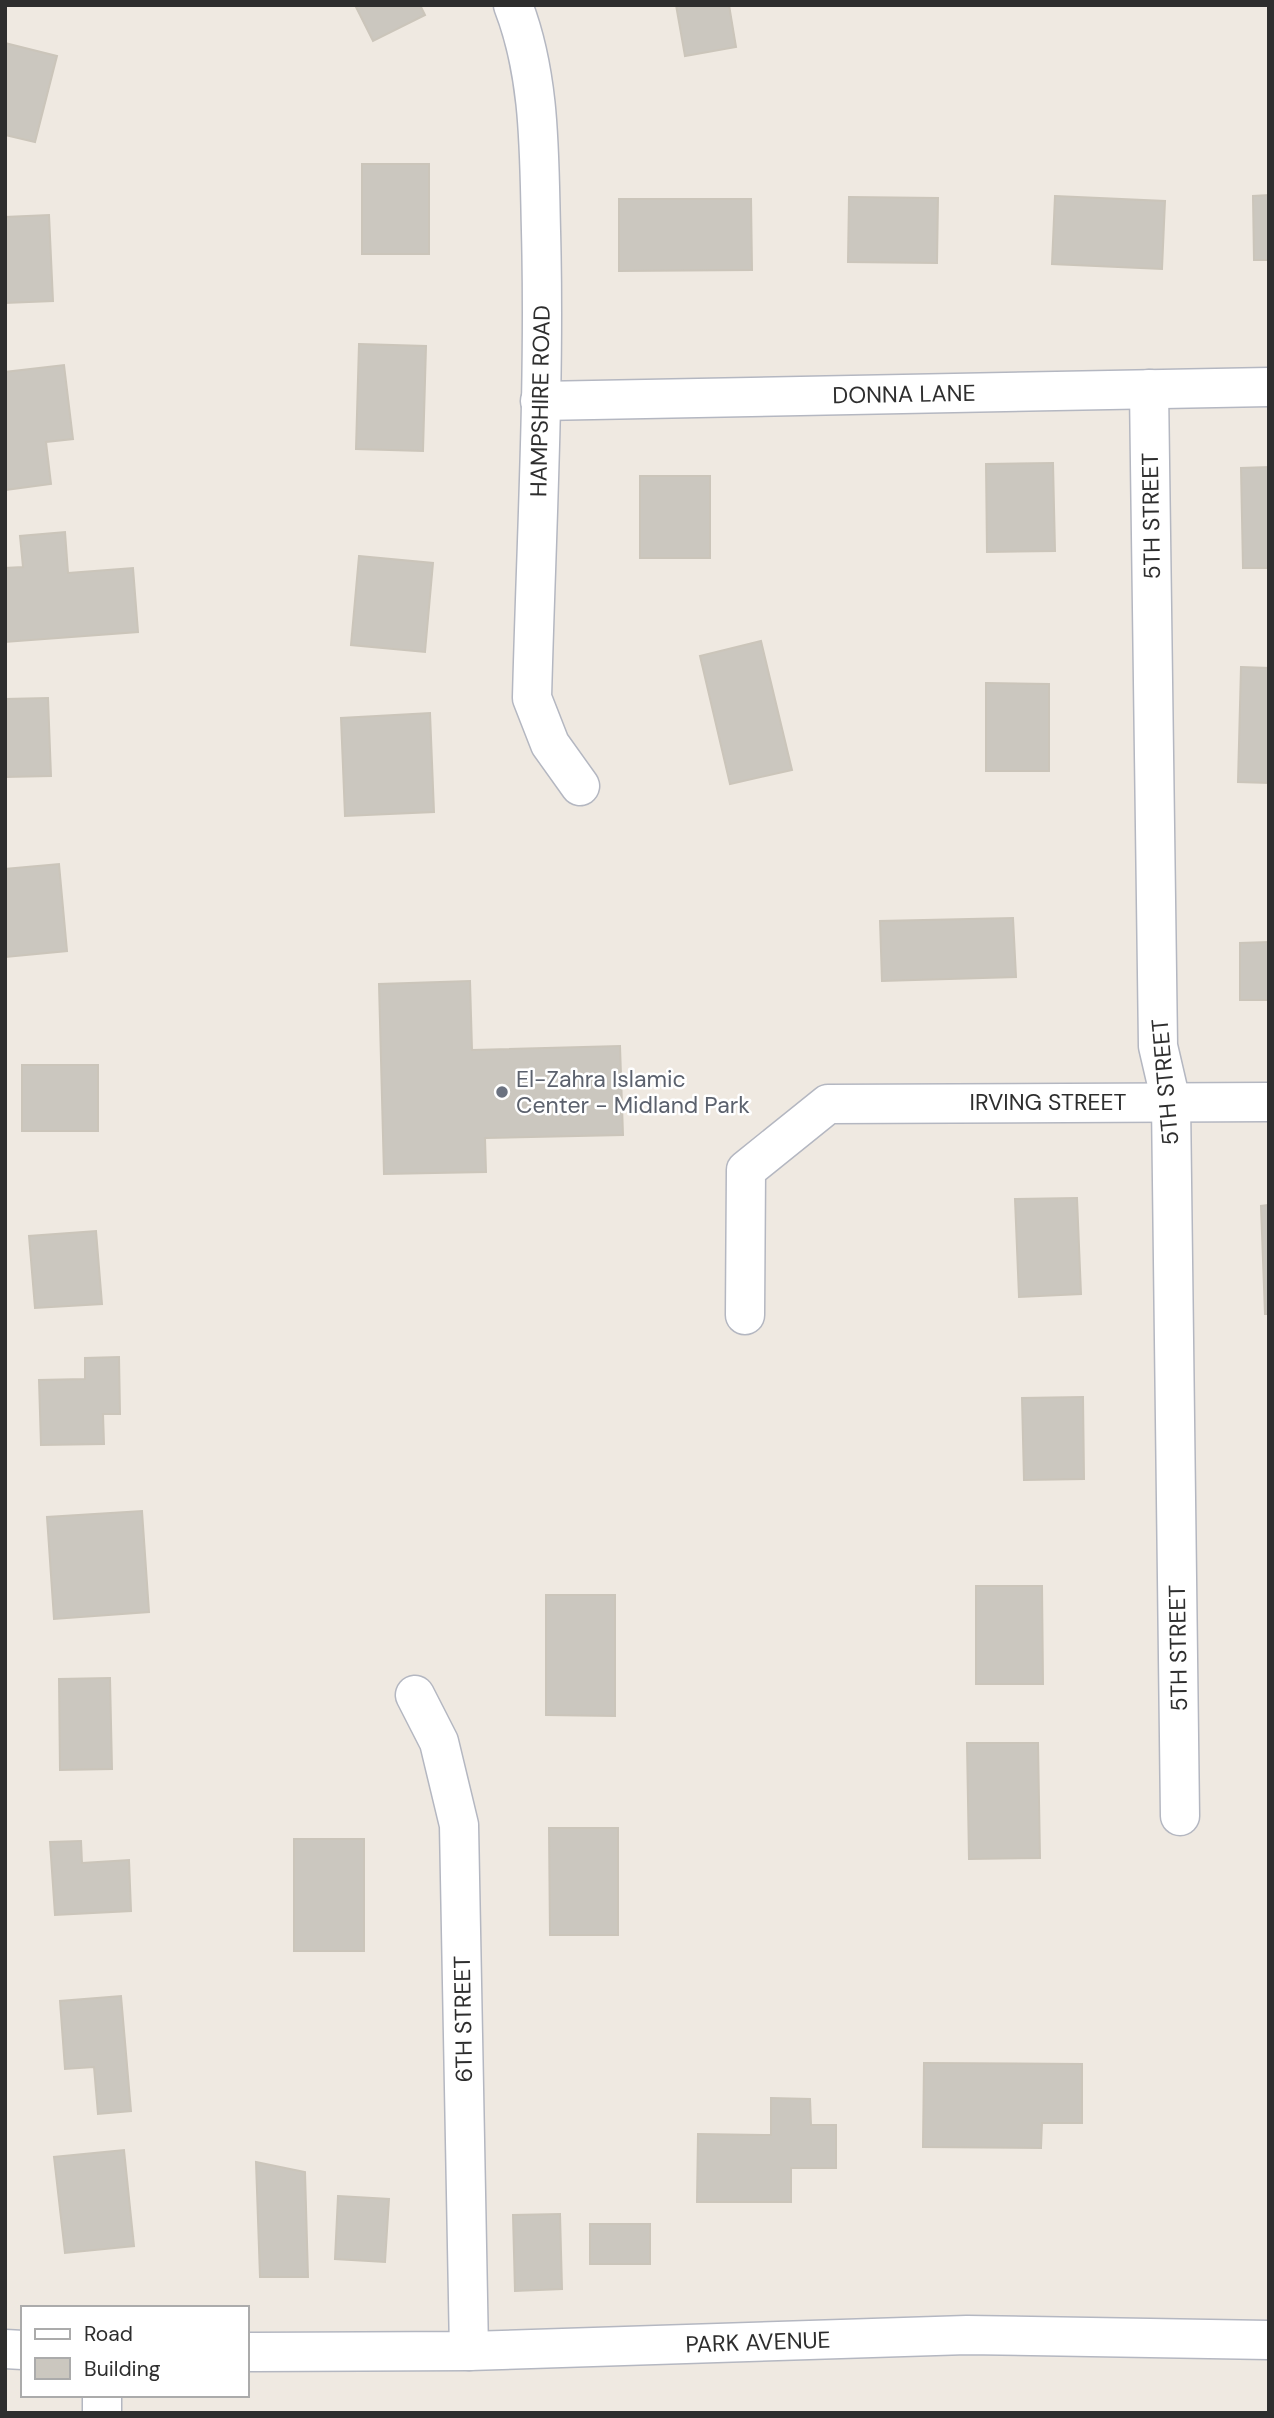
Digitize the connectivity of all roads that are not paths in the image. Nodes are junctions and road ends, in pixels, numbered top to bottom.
1 (513, 5) edge
2 (1269, 387) edge
3 (1149, 390) junction
4 (540, 401) junction
5 (580, 786) dead end
6 (1171, 1102) junction
7 (1269, 1102) edge
8 (745, 1315) dead end
9 (415, 1695) dead end
10 (1181, 1816) dead end
11 (1269, 2340) edge
12 (469, 2351) junction
13 (248, 2352) edge

1 - 4 street, HAMPSHIRE ROAD
2 - 3 street, DONNA LANE
3 - 4 street, DONNA LANE
3 - 6 street, 5TH STREET
4 - 5 street, HAMPSHIRE ROAD
6 - 7 street, IRVING STREET
6 - 8 street, IRVING STREET
6 - 10 street, 5TH STREET
9 - 12 street, 6TH STREET
11 - 12 street, PARK AVENUE
12 - 13 street, PARK AVENUE

